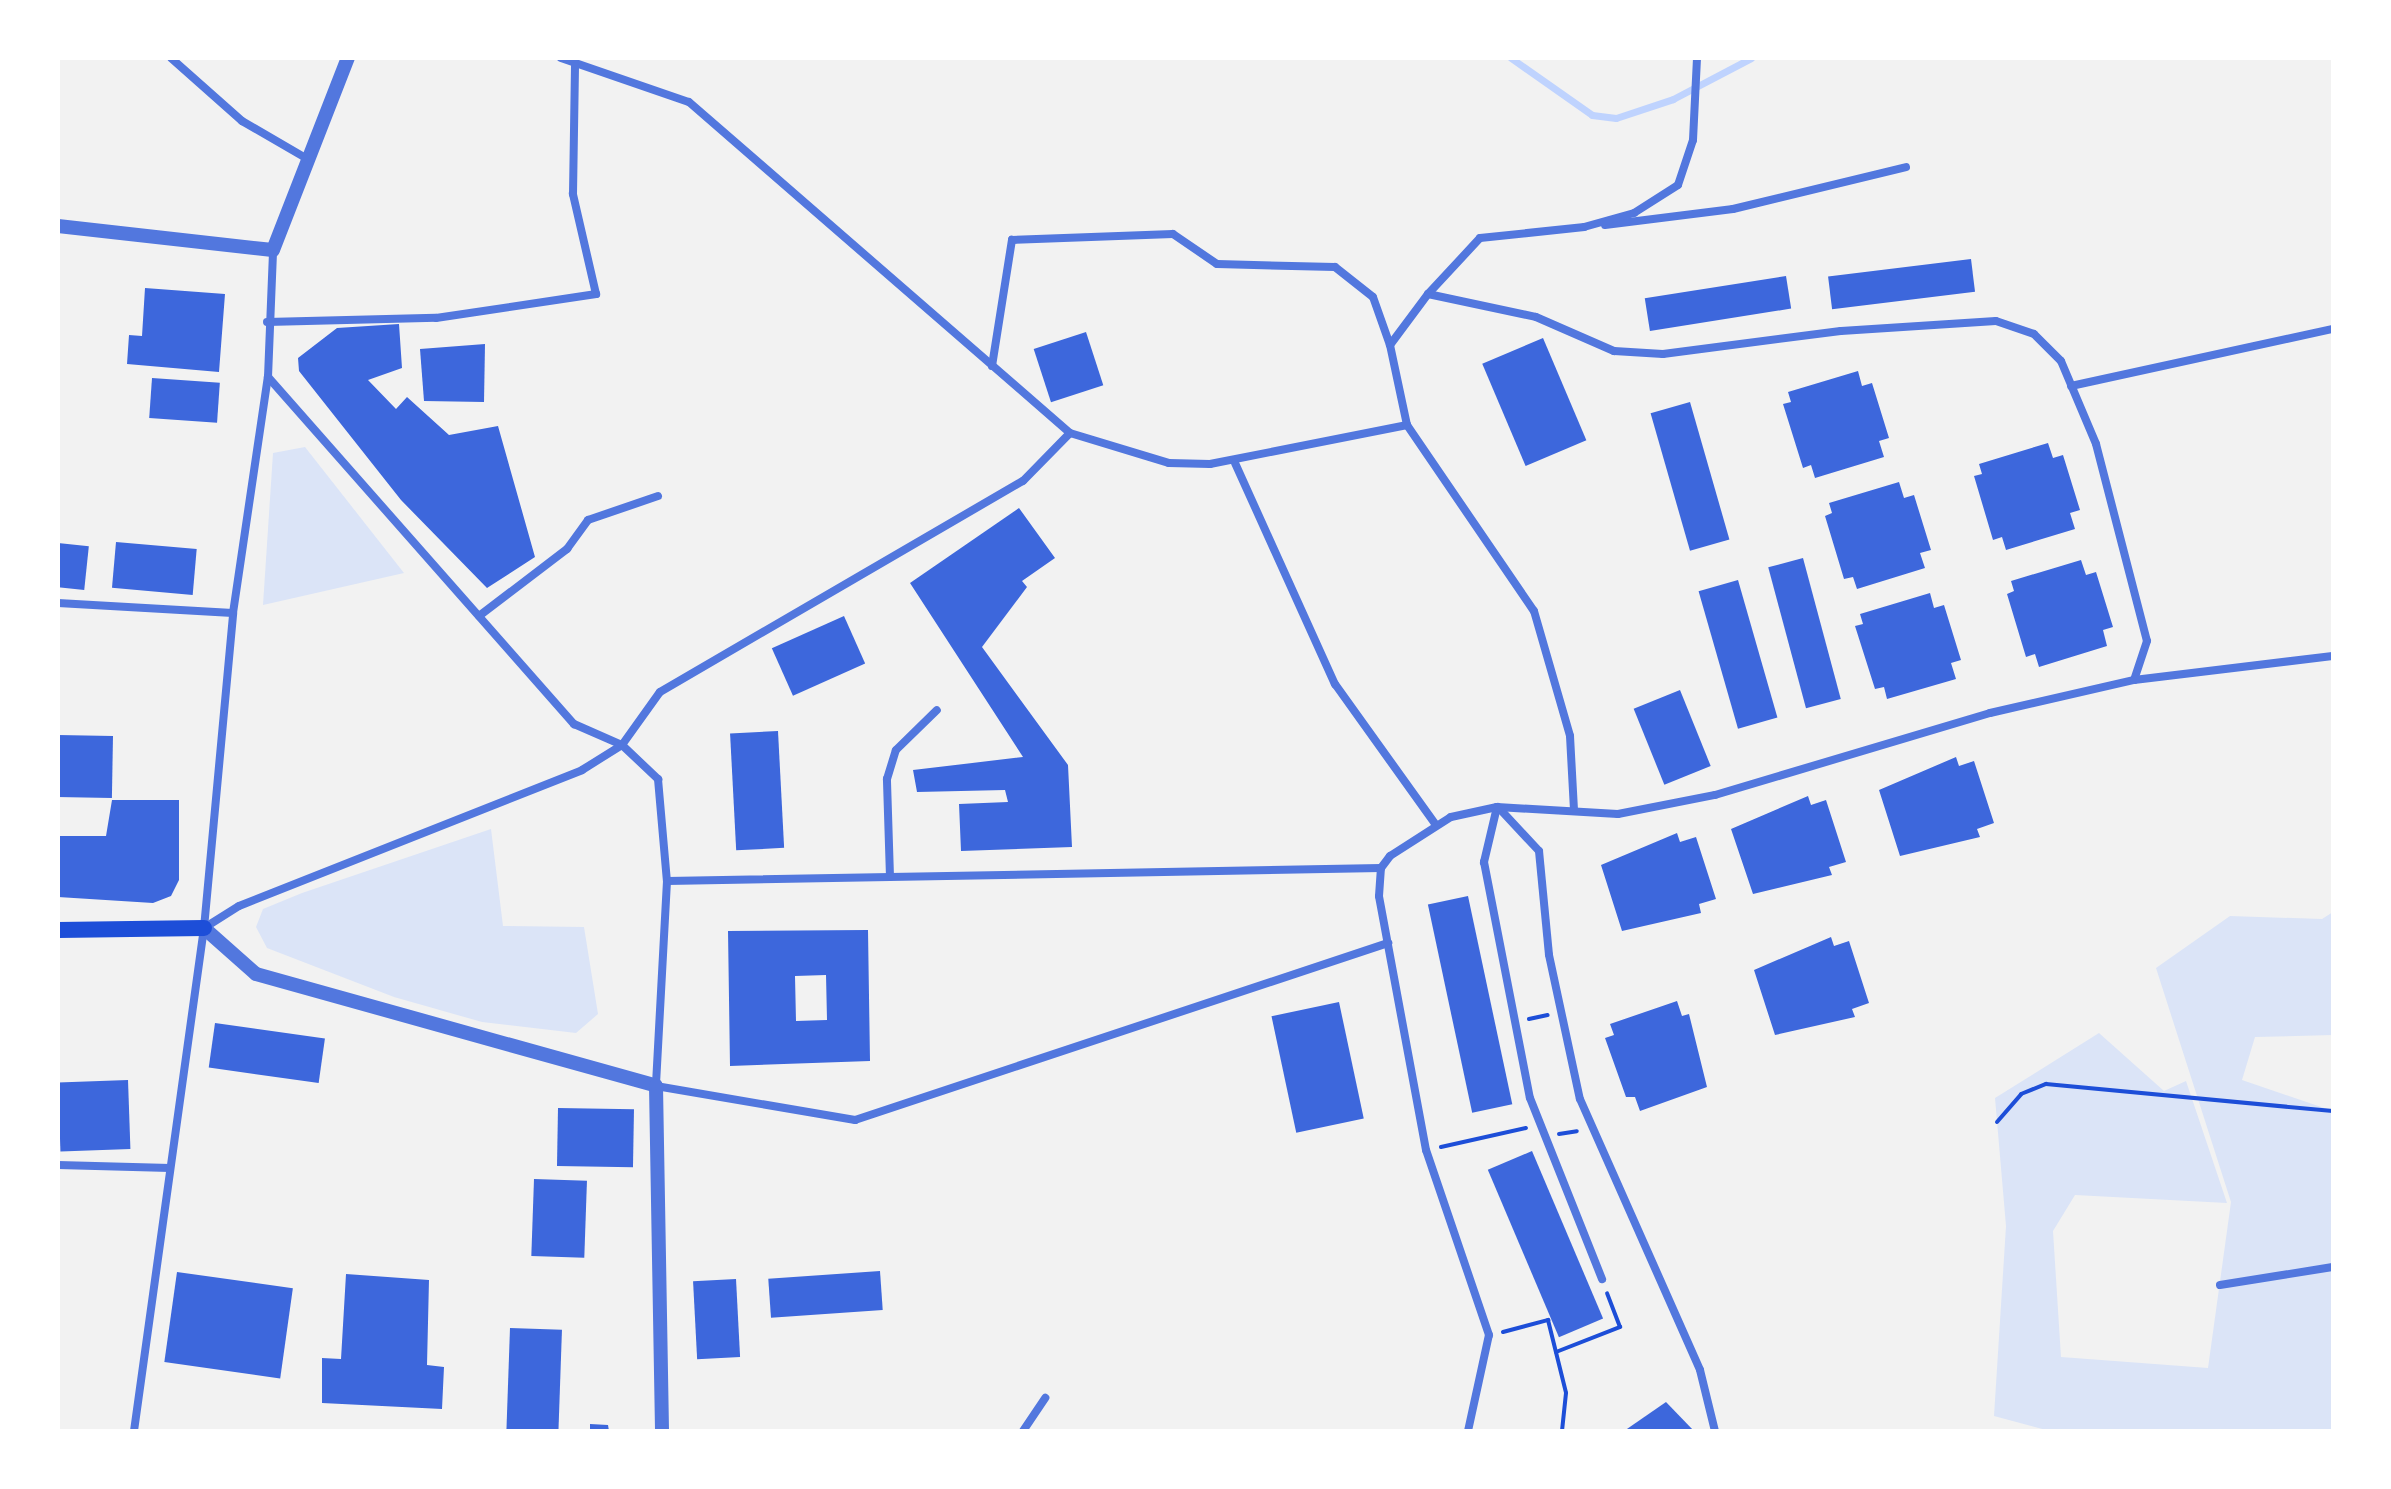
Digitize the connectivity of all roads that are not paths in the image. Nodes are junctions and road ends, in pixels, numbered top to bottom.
1 (171, 58) edge
2 (348, 58) edge
3 (561, 58) edge
4 (1697, 58) edge
5 (575, 66) junction
6 (304, 157) junction
7 (1906, 167) dead end
8 (58, 226) edge
9 (1584, 227) junction
10 (273, 250) junction
11 (1428, 294) junction
12 (267, 322) junction
13 (2333, 329) edge
14 (1390, 345) junction
15 (992, 366) junction
16 (268, 377) junction
17 (2071, 386) junction
18 (1407, 425) junction
19 (1070, 433) junction
20 (1235, 463) junction
21 (658, 496) dead end
22 (58, 603) edge
23 (233, 613) junction
24 (479, 616) junction
25 (2333, 656) edge
26 (2134, 680) junction
27 (937, 710) dead end
28 (622, 745) junction
29 (1497, 807) junction
30 (1574, 811) junction
31 (1436, 825) junction
32 (1381, 868) junction
33 (890, 877) junction
34 (667, 881) junction
35 (204, 928) junction
36 (58, 930) edge
37 (1388, 943) junction
38 (656, 1086) junction
39 (58, 1165) edge
40 (170, 1168) junction
41 (2333, 1267) edge
42 (1602, 1279) road end
43 (2220, 1285) dead end
44 (1045, 1398) dead end
45 (134, 1431) edge
46 (662, 1431) edge
47 (1023, 1431) edge
48 (1468, 1431) edge
49 (1715, 1431) edge

1 - 6 street
2 - 6 street
3 - 5 street
4 - 9 street
5 - 12 street
5 - 15 street
6 - 10 street
7 - 9 street
8 - 10 street
9 - 11 street
10 - 12 street
11 - 14 street
11 - 17 street
12 - 16 street
13 - 17 street
14 - 15 street
14 - 18 street
15 - 19 street
16 - 23 street
16 - 24 street
17 - 26 street
18 - 20 street
18 - 30 street
19 - 20 street
19 - 28 street
20 - 31 street
21 - 24 street
22 - 23 street
23 - 35 street
24 - 28 street
25 - 26 street
26 - 30 street
27 - 33 street
28 - 34 street
28 - 35 street
29 - 30 street
29 - 31 street
29 - 42 street
29 - 49 street
31 - 32 street
32 - 33 street
32 - 37 street
33 - 34 street
34 - 38 street
35 - 36 main road
35 - 38 street
35 - 40 street
37 - 38 street
37 - 48 street
38 - 46 street
39 - 40 street
40 - 45 street
41 - 43 street
44 - 47 street

